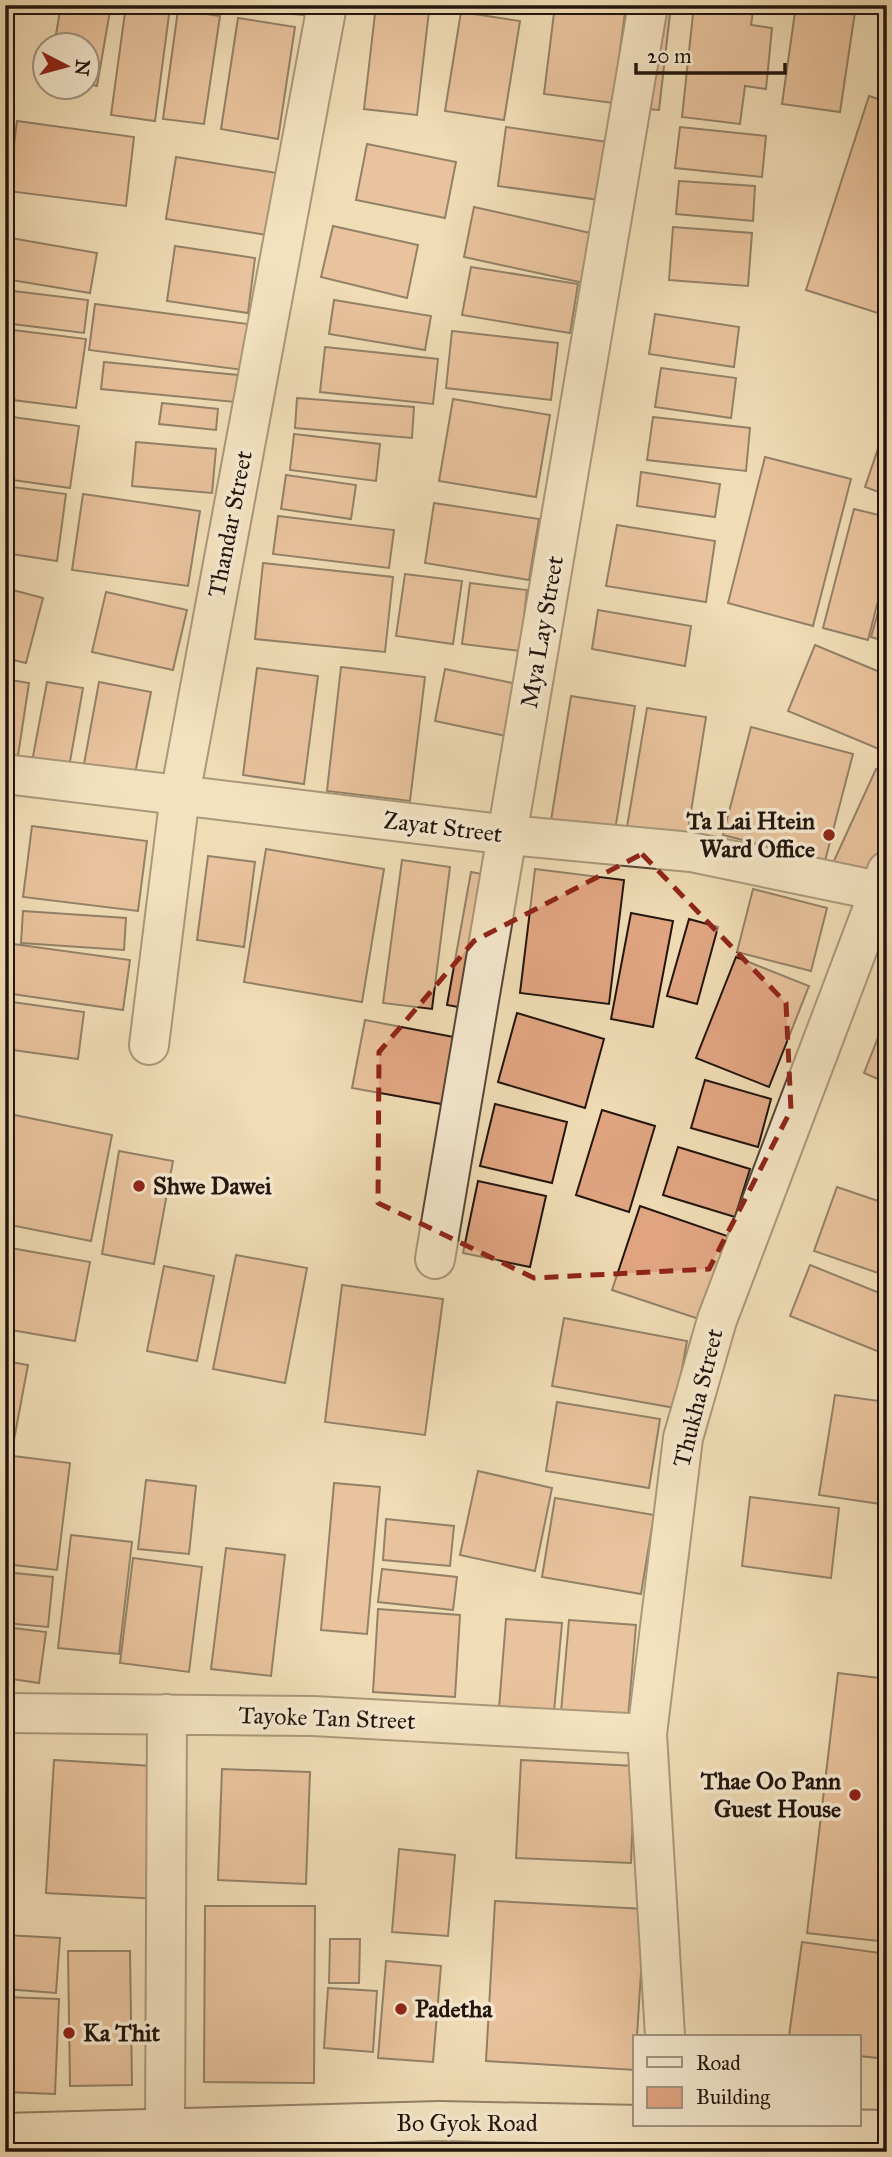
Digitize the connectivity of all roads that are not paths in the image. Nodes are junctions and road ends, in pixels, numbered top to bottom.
1 (327, 5) edge
2 (648, 5) edge
3 (5, 774) edge
4 (180, 794) junction
5 (508, 835) junction
6 (883, 881) edge
7 (149, 1045) dead end
8 (435, 1259) dead end
9 (5, 1713) edge
10 (167, 1714) junction
11 (648, 1734) junction
12 (665, 2035) edge
13 (633, 2124) edge
14 (665, 2126) edge
15 (739, 2126) edge
16 (165, 2128) junction
17 (887, 2130) edge
18 (5, 2133) edge
19 (664, 2152) edge

1 - 4 street, Thandar Street
2 - 5 street, Mya Lay Street
3 - 4 street, Zayat Street
4 - 5 street, Zayat Street
4 - 7 street, Thandar Street
5 - 6 street, Zayat Street
5 - 8 street, Mya Lay Street
6 - 11 street, Thukha Street
9 - 10 street, Tayoke Tan Street
10 - 11 street, Tayoke Tan Street
10 - 16 street
11 - 12 street, Thukha Street
13 - 16 street, Bo Gyok Road
14 - 19 street
15 - 17 street, Bo Gyok Road
16 - 18 street, Bo Gyok Road

